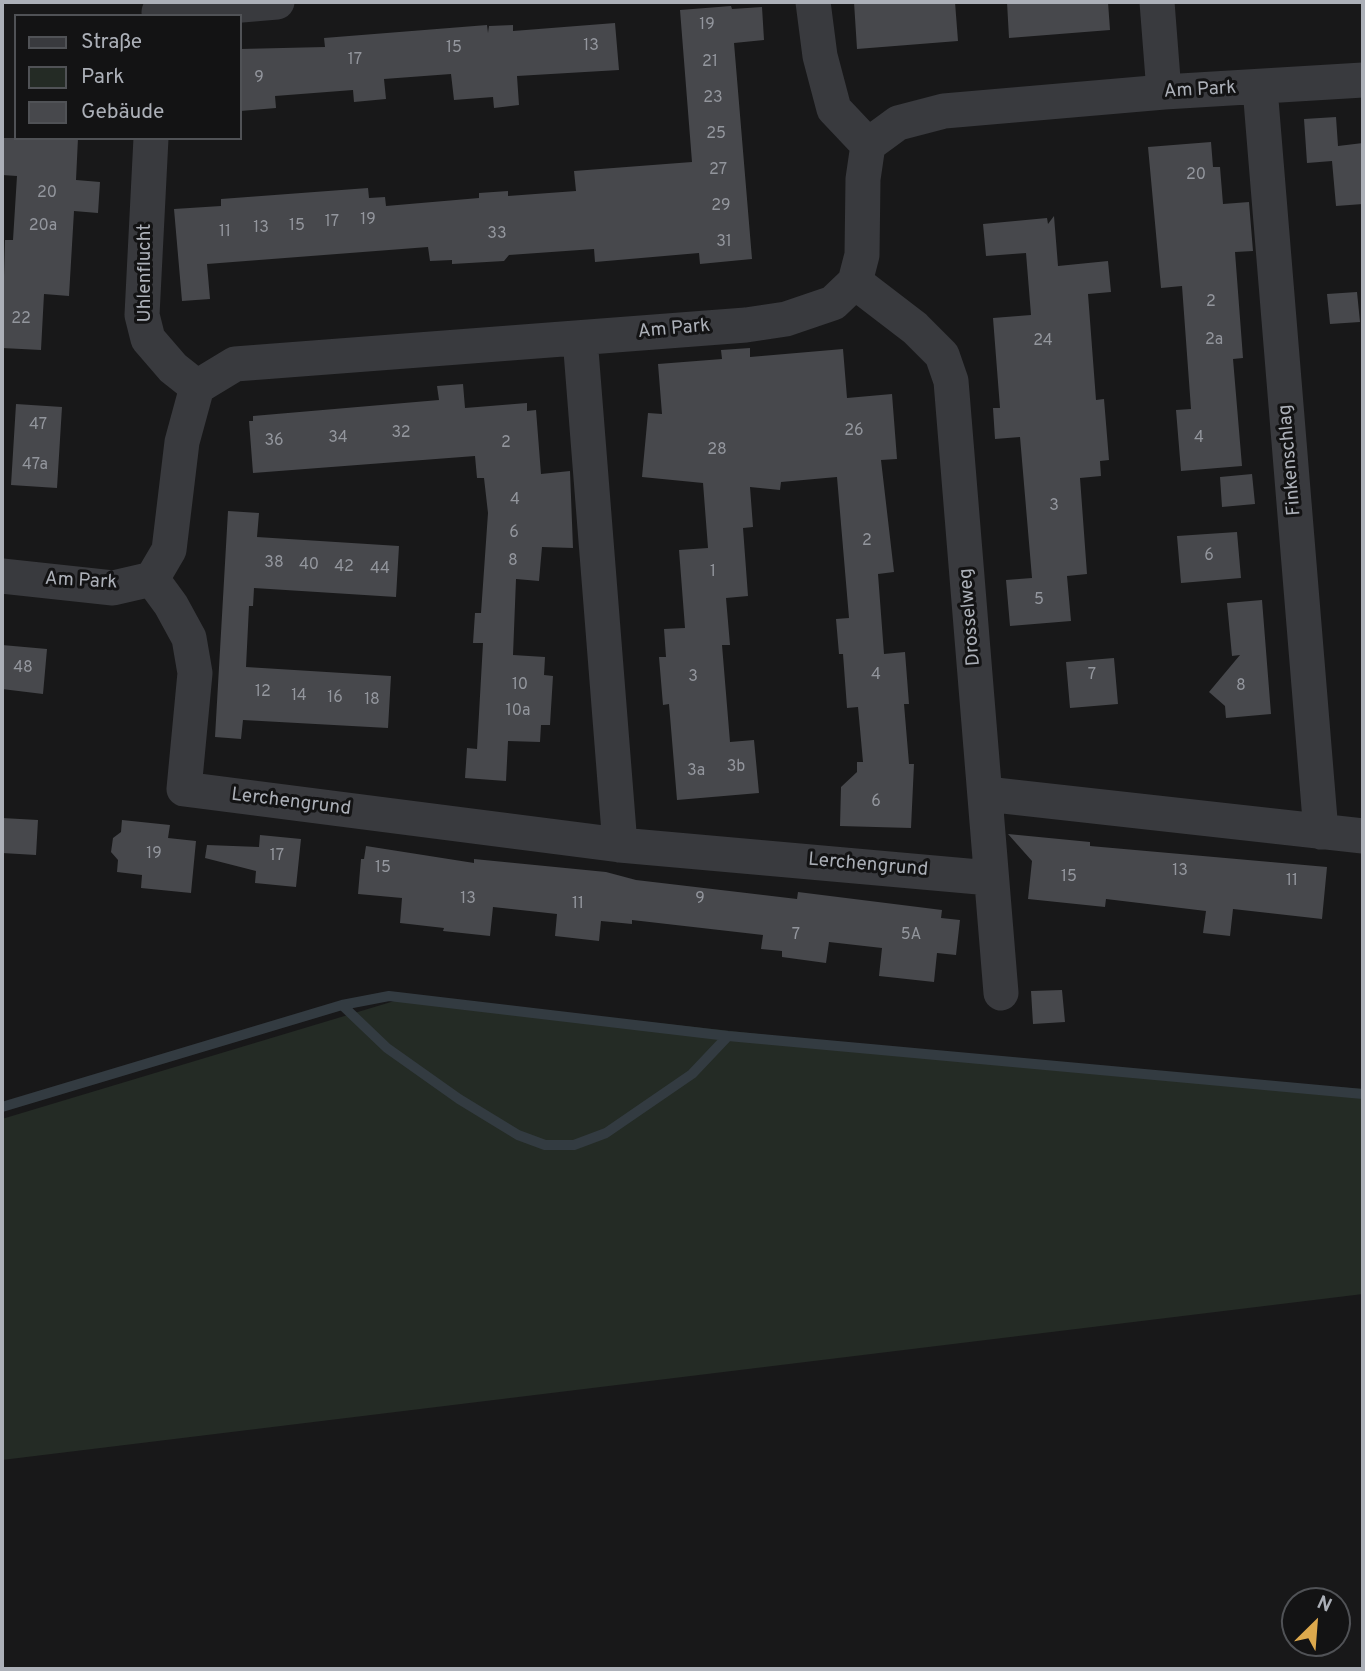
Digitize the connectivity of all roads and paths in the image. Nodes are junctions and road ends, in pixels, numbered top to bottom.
1 (277, 2) edge
2 (813, 2) edge
3 (1157, 2) edge
4 (159, 10) edge
5 (1363, 80) edge
6 (1260, 88) junction
7 (1164, 92) junction
8 (150, 140) edge
9 (869, 145) junction
10 (855, 282) junction
11 (580, 338) junction
12 (197, 387) junction
13 (2, 576) edge
14 (152, 579) junction
15 (986, 794) junction
16 (1321, 832) junction
17 (1363, 836) edge
18 (620, 845) junction
19 (990, 878) junction
20 (1000, 993) dead end

1 - 4 street
2 - 9 street
3 - 7 street
5 - 6 street, Am Park
6 - 7 street, Am Park
6 - 16 street, Finkenschlag
7 - 9 street, Am Park
8 - 12 street, Uhlenflucht
9 - 10 street
10 - 11 street, Am Park
10 - 15 street, Drosselweg
11 - 12 street, Am Park
11 - 18 street
12 - 14 street
13 - 14 street, Am Park
14 - 18 street, Lerchengrund
15 - 16 street
15 - 19 street, Drosselweg
16 - 17 street
18 - 19 street, Lerchengrund
19 - 20 street, Drosselweg

